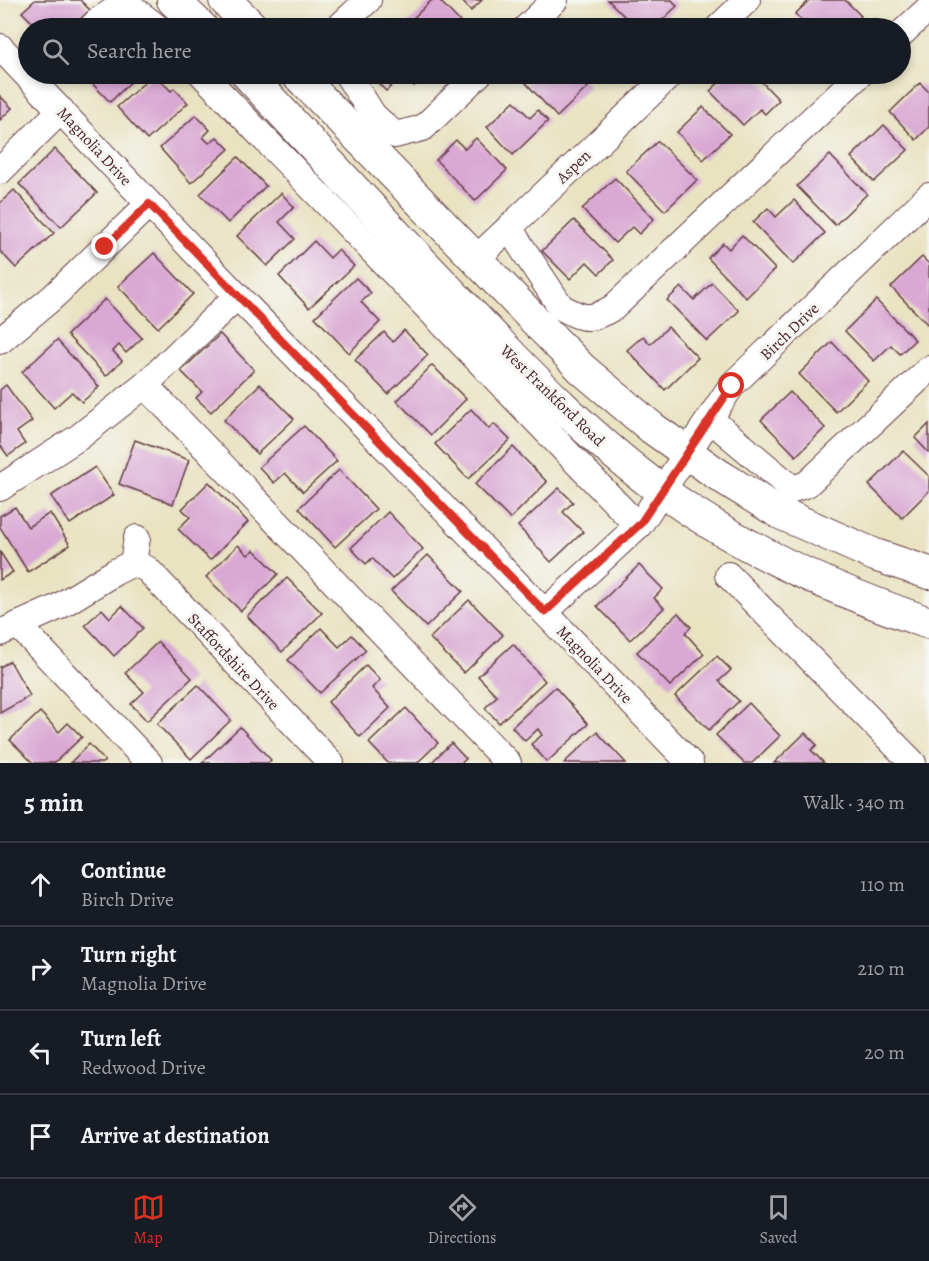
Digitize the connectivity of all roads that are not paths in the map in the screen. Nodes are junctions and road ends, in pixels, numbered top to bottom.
1 (172, 0) edge
2 (225, 0) edge
3 (368, 0) edge
4 (555, 0) edge
5 (747, 0) edge
6 (929, 8) edge
7 (102, 18) edge
8 (145, 18) edge
9 (191, 18) edge
10 (243, 18) edge
11 (349, 18) edge
12 (536, 18) edge
13 (728, 18) edge
14 (911, 25) edge
15 (0, 47) edge
16 (18, 61) edge
17 (45, 84) edge
18 (212, 84) edge
19 (256, 84) edge
20 (307, 84) edge
21 (353, 84) edge
22 (469, 84) edge
23 (660, 84) edge
24 (849, 84) edge
25 (62, 110) junction
26 (0, 171) edge
27 (929, 196) edge
28 (149, 204) junction
29 (509, 228) junction
30 (476, 259) junction
31 (237, 297) junction
32 (0, 341) edge
33 (929, 369) edge
34 (145, 385) junction
35 (710, 420) junction
36 (688, 453) junction
37 (0, 488) edge
38 (663, 492) junction
39 (638, 526) junction
40 (137, 537) dead end
41 (133, 563) junction
42 (929, 573) edge
43 (728, 575) dead end
44 (545, 612) junction
45 (929, 623) edge
46 (9, 629) edge
47 (149, 763) edge
48 (331, 763) edge
49 (508, 763) edge
50 (690, 763) edge
51 (913, 763) edge

1 - 9 main road
2 - 10 main road
3 - 11 street
4 - 12 street
5 - 13 street
6 - 14 street
7 - 8 street
15 - 16 street, Magnolia Drive
17 - 25 street, Magnolia Drive
18 - 39 street
19 - 38 main road, West Frankford Road
20 - 30 main road
21 - 22 street
23 - 29 street, Aspen
24 - 29 street
25 - 26 street
25 - 28 street, Magnolia Drive
27 - 35 street, Birch Drive
28 - 31 street, Magnolia Drive
28 - 32 street
29 - 30 street, Aspen
30 - 36 main road
31 - 34 street
31 - 44 street, Magnolia Drive
33 - 35 street
34 - 37 street
34 - 49 street
35 - 36 street, Birch Drive
36 - 38 street, Birch Drive
36 - 42 main road
38 - 39 street, Birch Drive
38 - 45 main road, West Frankford Road
39 - 44 street, Birch Drive
40 - 41 street
41 - 46 street
41 - 48 street, Staffordshire Drive
43 - 51 street
44 - 50 street, Magnolia Drive
46 - 47 street

